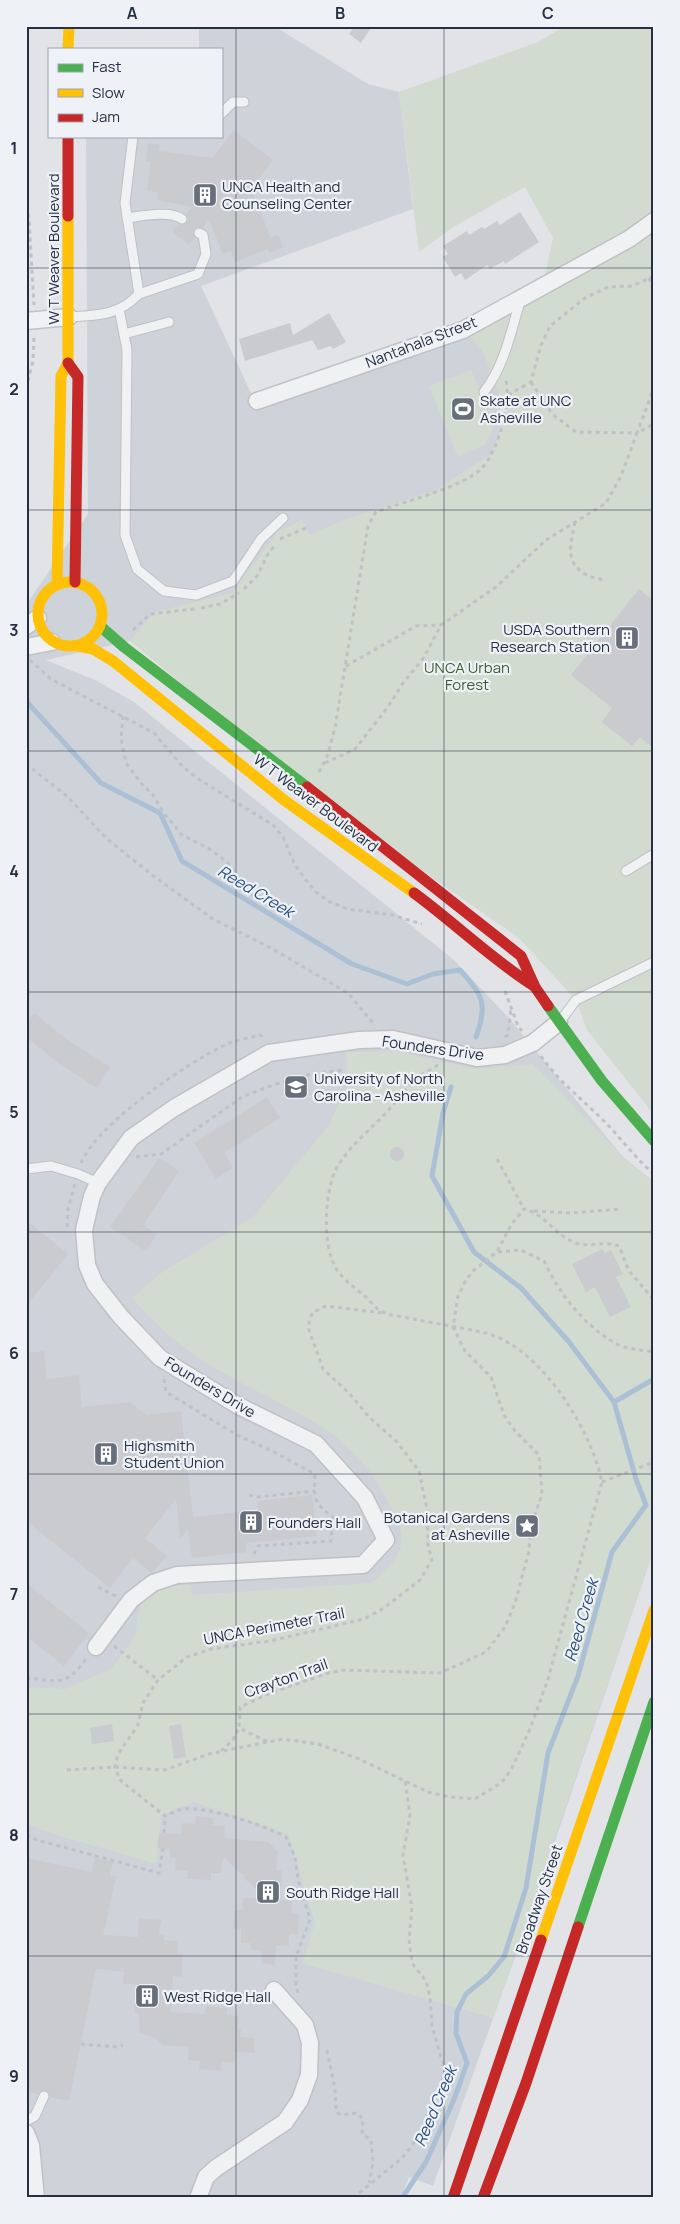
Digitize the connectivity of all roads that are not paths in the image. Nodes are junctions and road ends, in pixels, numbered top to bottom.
1 (69, 26) edge
2 (68, 48) edge
3 (244, 102) dead end
4 (222, 113) edge
5 (68, 138) edge
6 (133, 138) edge
7 (127, 218) junction
8 (182, 219) dead end
9 (654, 220) edge
10 (199, 232) dead end
11 (139, 294) junction
12 (521, 298) junction
13 (119, 309) junction
14 (69, 317) junction
15 (32, 320) edge
16 (170, 322) dead end
17 (124, 334) junction
18 (68, 362) junction
19 (484, 392) dead end
20 (257, 401) dead end
21 (283, 518) dead end
22 (75, 582) junction
23 (57, 585) junction
24 (32, 622) edge
25 (100, 626) junction
26 (52, 642) junction
27 (78, 646) junction
28 (26, 647) edge
29 (654, 854) edge
30 (626, 871) dead end
31 (654, 962) edge
32 (535, 987) junction
33 (559, 1022) junction
34 (654, 1141) edge
35 (26, 1169) edge
36 (101, 1179) junction
37 (654, 1610) edge
38 (100, 1643) road end
39 (654, 1702) edge
40 (274, 1990) dead end
41 (44, 2096) dead end
42 (26, 2121) edge
43 (26, 2134) edge
44 (36, 2198) edge
45 (198, 2198) edge
46 (453, 2198) edge
47 (483, 2198) edge

1 - 2 main road
3 - 4 lane
5 - 14 main road, W T Weaver Boulevard
6 - 7 lane
7 - 8 lane
7 - 11 lane
9 - 12 street, Nantahala Street
10 - 11 lane
11 - 13 lane
12 - 19 lane
12 - 20 street, Nantahala Street
13 - 14 lane
13 - 17 lane
14 - 15 street
14 - 18 main road, W T Weaver Boulevard
16 - 17 lane
17 - 21 lane
18 - 22 main road, W T Weaver Boulevard
18 - 23 main road, W T Weaver Boulevard
22 - 23 main road
22 - 25 main road
23 - 24 main road
24 - 26 main road
25 - 27 main road
25 - 32 main road, W T Weaver Boulevard
26 - 27 main road
26 - 28 street
27 - 32 main road, W T Weaver Boulevard
29 - 30 lane
31 - 33 lane
32 - 33 main road, W T Weaver Boulevard
33 - 34 main road, W T Weaver Boulevard
33 - 36 street, Founders Drive
35 - 36 lane
36 - 38 street, Founders Drive
37 - 46 main road, Broadway Street
39 - 47 main road
40 - 45 street
41 - 42 lane
43 - 44 street

